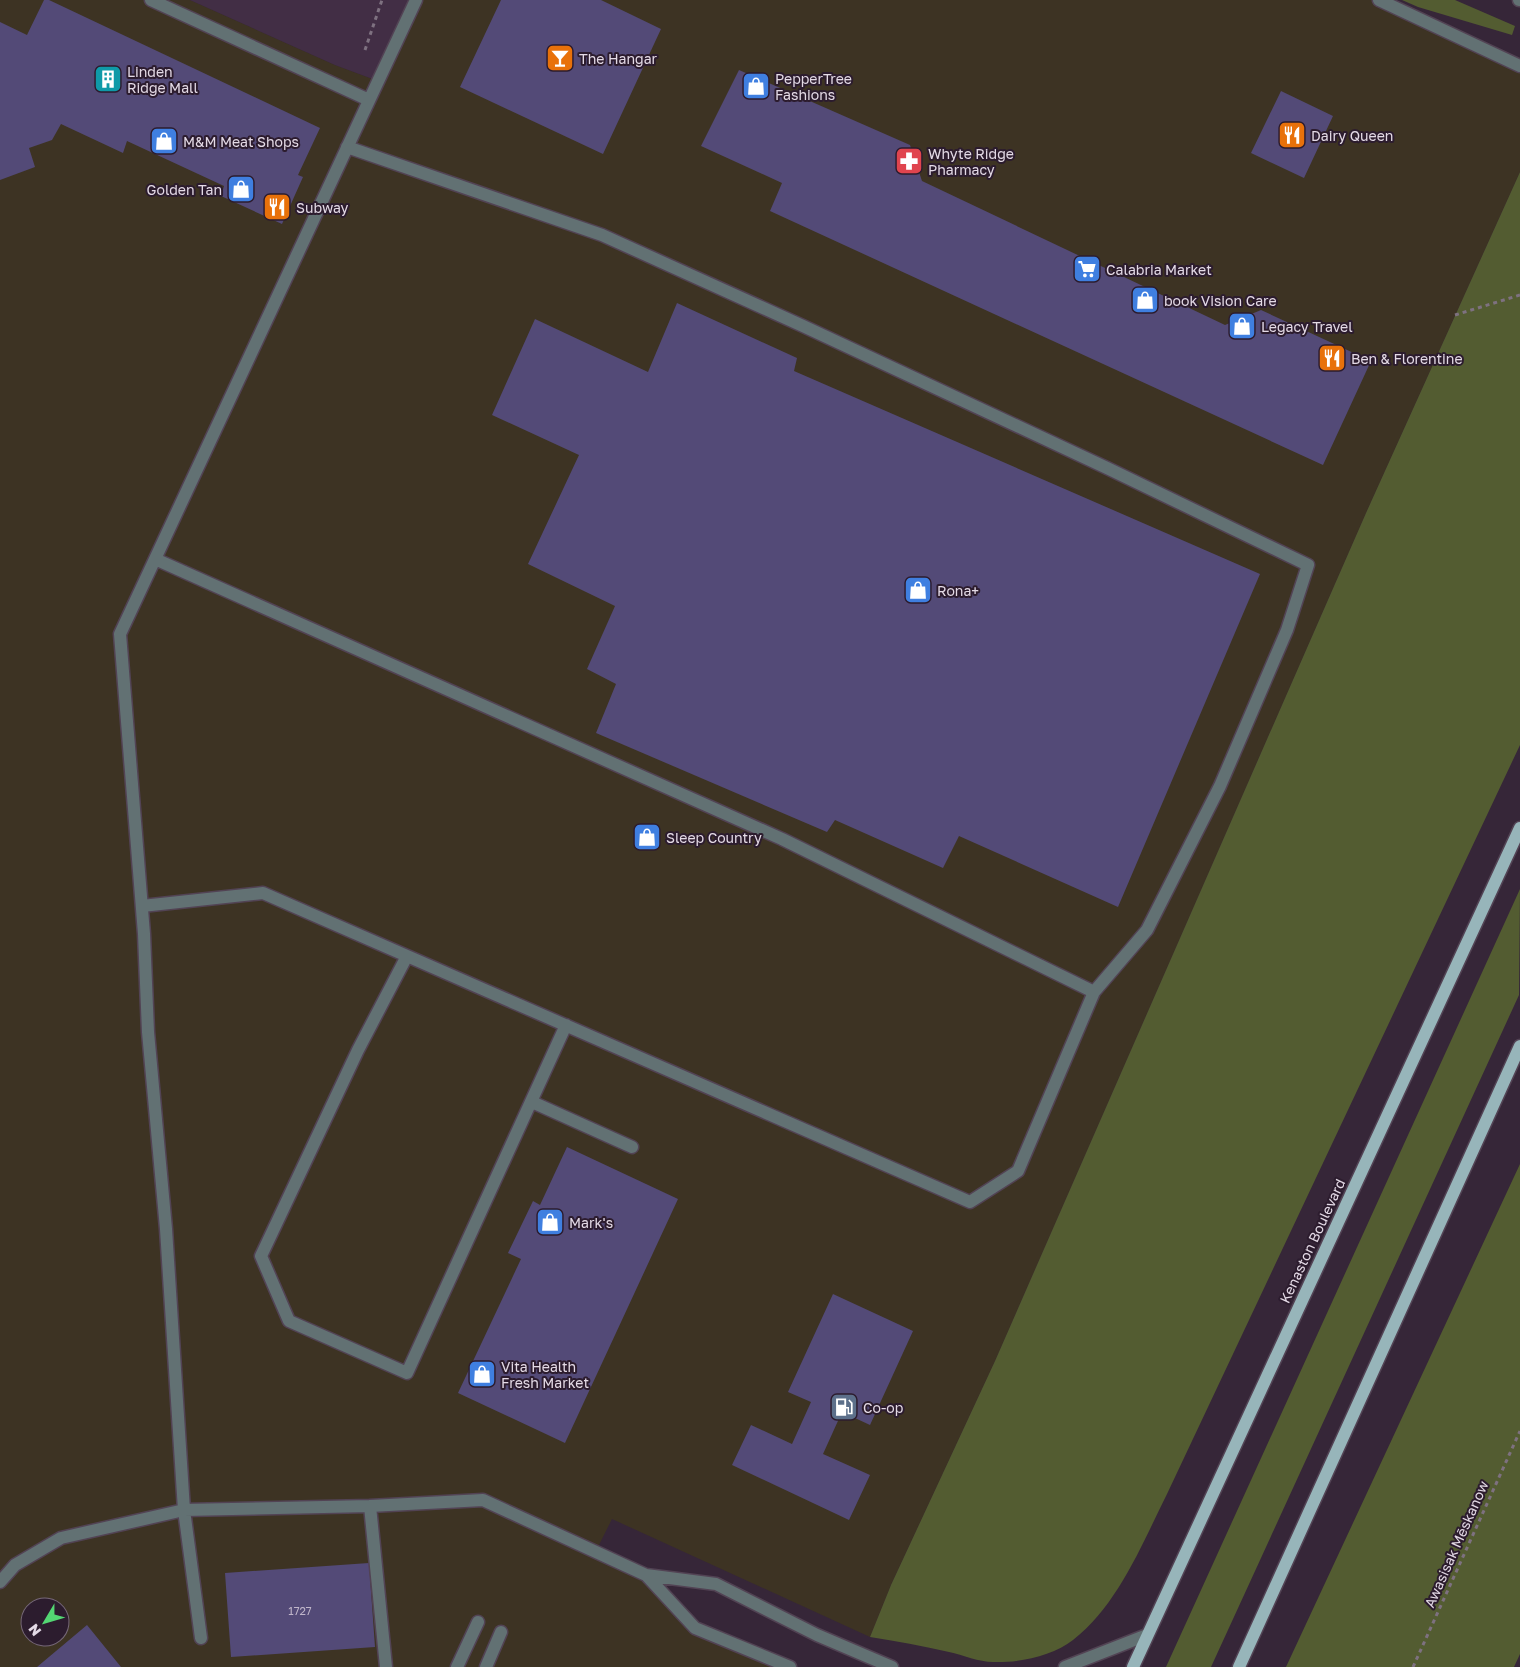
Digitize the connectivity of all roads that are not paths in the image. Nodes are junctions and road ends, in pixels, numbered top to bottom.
1 (151, 0) edge
2 (416, 0) edge
3 (1379, 0) edge
4 (1520, 66) edge
5 (369, 100) junction
6 (347, 147) junction
7 (155, 559) junction
8 (1520, 828) edge
9 (142, 906) junction
10 (408, 956) junction
11 (1094, 992) junction
12 (566, 1026) junction
13 (1520, 1046) edge
14 (532, 1102) junction
15 (632, 1148) dead end
16 (370, 1506) junction
17 (184, 1510) junction
18 (646, 1575) junction
19 (0, 1582) edge
20 (478, 1622) dead end
21 (501, 1632) dead end
22 (1147, 1635) junction
23 (201, 1638) dead end
24 (386, 1667) edge
25 (457, 1667) edge
26 (486, 1667) edge
27 (790, 1667) edge
28 (892, 1667) edge
29 (1065, 1667) edge
30 (1132, 1667) edge
31 (1239, 1667) edge

1 - 5 street
2 - 5 street
3 - 4 street
5 - 6 street
6 - 7 street
6 - 11 street
7 - 9 street
7 - 11 street
8 - 22 main road, Kenaston Boulevard
9 - 10 street
9 - 17 street
10 - 12 street
10 - 14 street
11 - 12 street
12 - 14 street
13 - 31 main road
14 - 15 street
16 - 17 street
16 - 18 street
16 - 24 street
17 - 19 street
17 - 23 street
18 - 27 street
18 - 28 street
20 - 25 street
21 - 26 street
22 - 29 street
22 - 30 main road, Kenaston Boulevard

